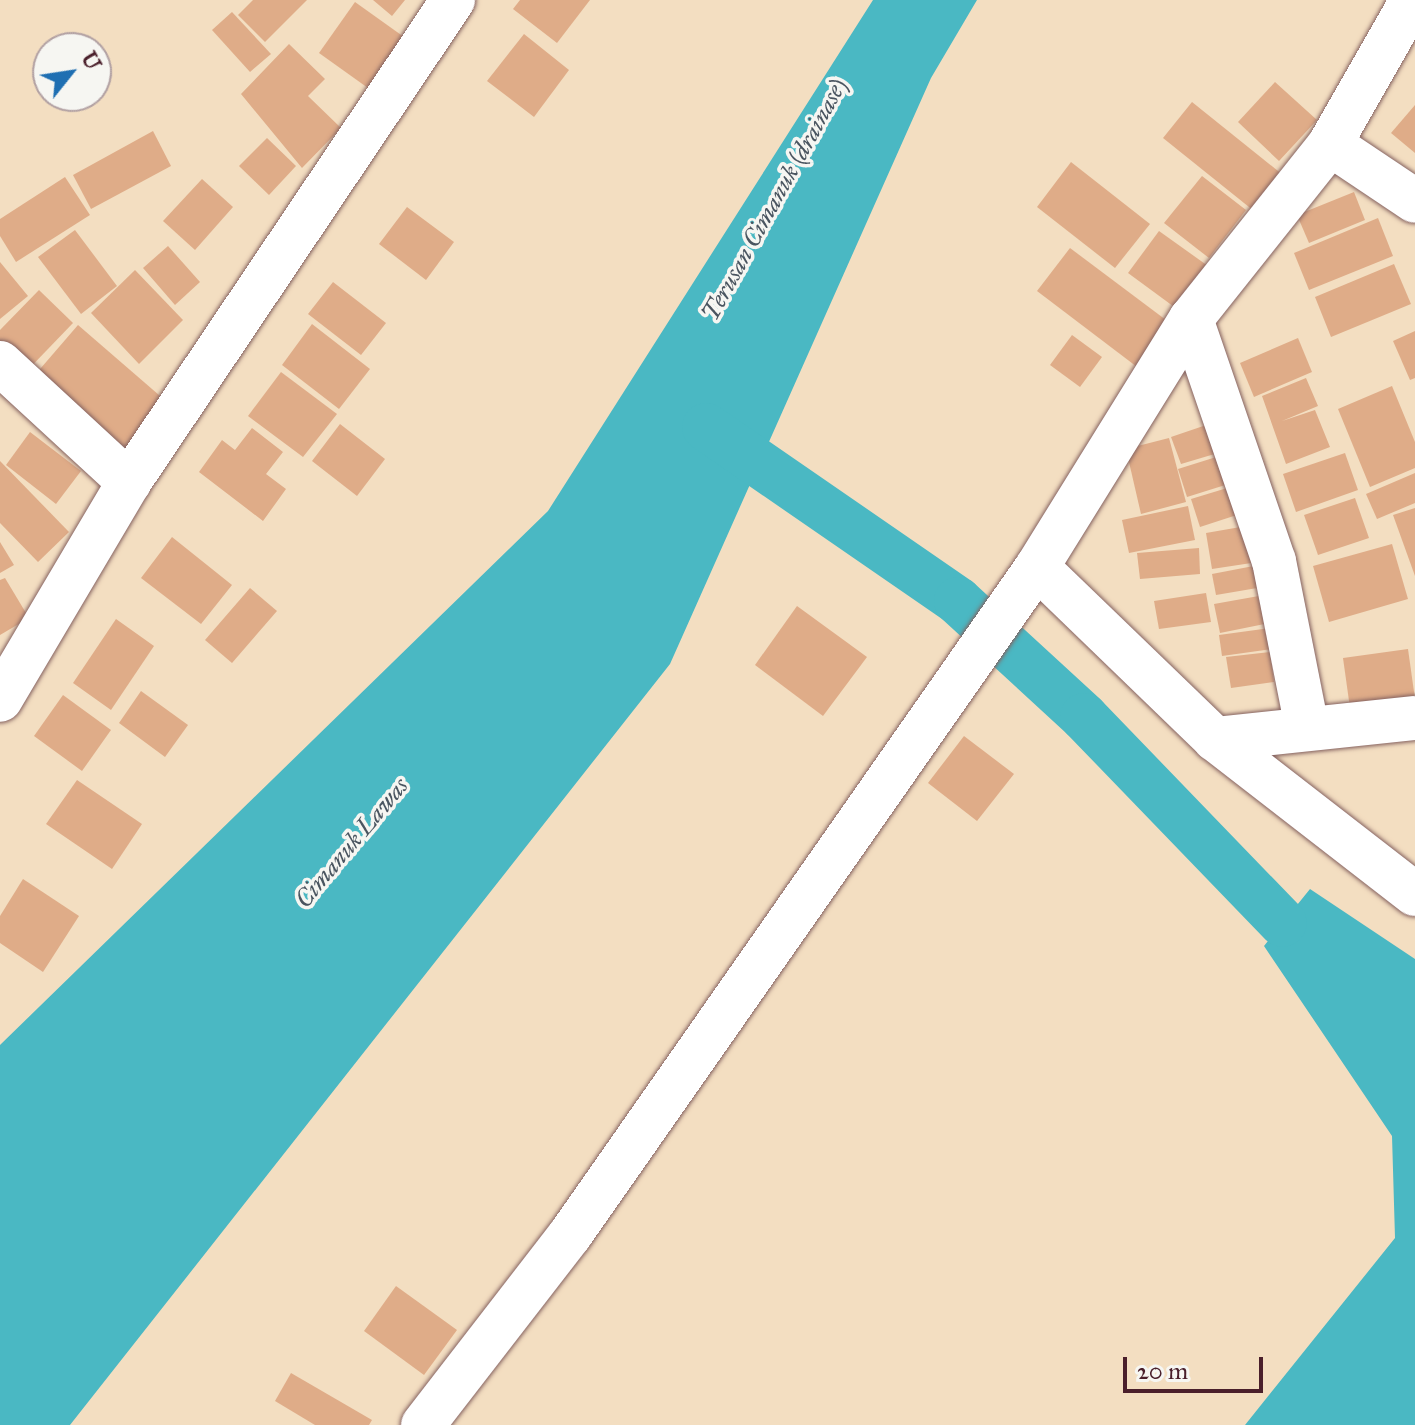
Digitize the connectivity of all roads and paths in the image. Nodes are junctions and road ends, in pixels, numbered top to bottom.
1 (453, 0) edge
2 (1412, 0) edge
3 (1330, 144) junction
4 (1415, 201) edge
5 (1191, 319) junction
6 (0, 363) edge
7 (129, 482) junction
8 (1037, 567) junction
9 (0, 700) edge
10 (1415, 718) edge
11 (1307, 728) junction
12 (1215, 739) junction
13 (1415, 894) edge
14 (423, 1425) edge

1 - 7 street
2 - 3 street
3 - 4 street
3 - 5 street
5 - 8 street
5 - 11 street
6 - 7 street
7 - 9 street
8 - 12 street
8 - 14 street
10 - 11 street
11 - 12 street
12 - 13 street

